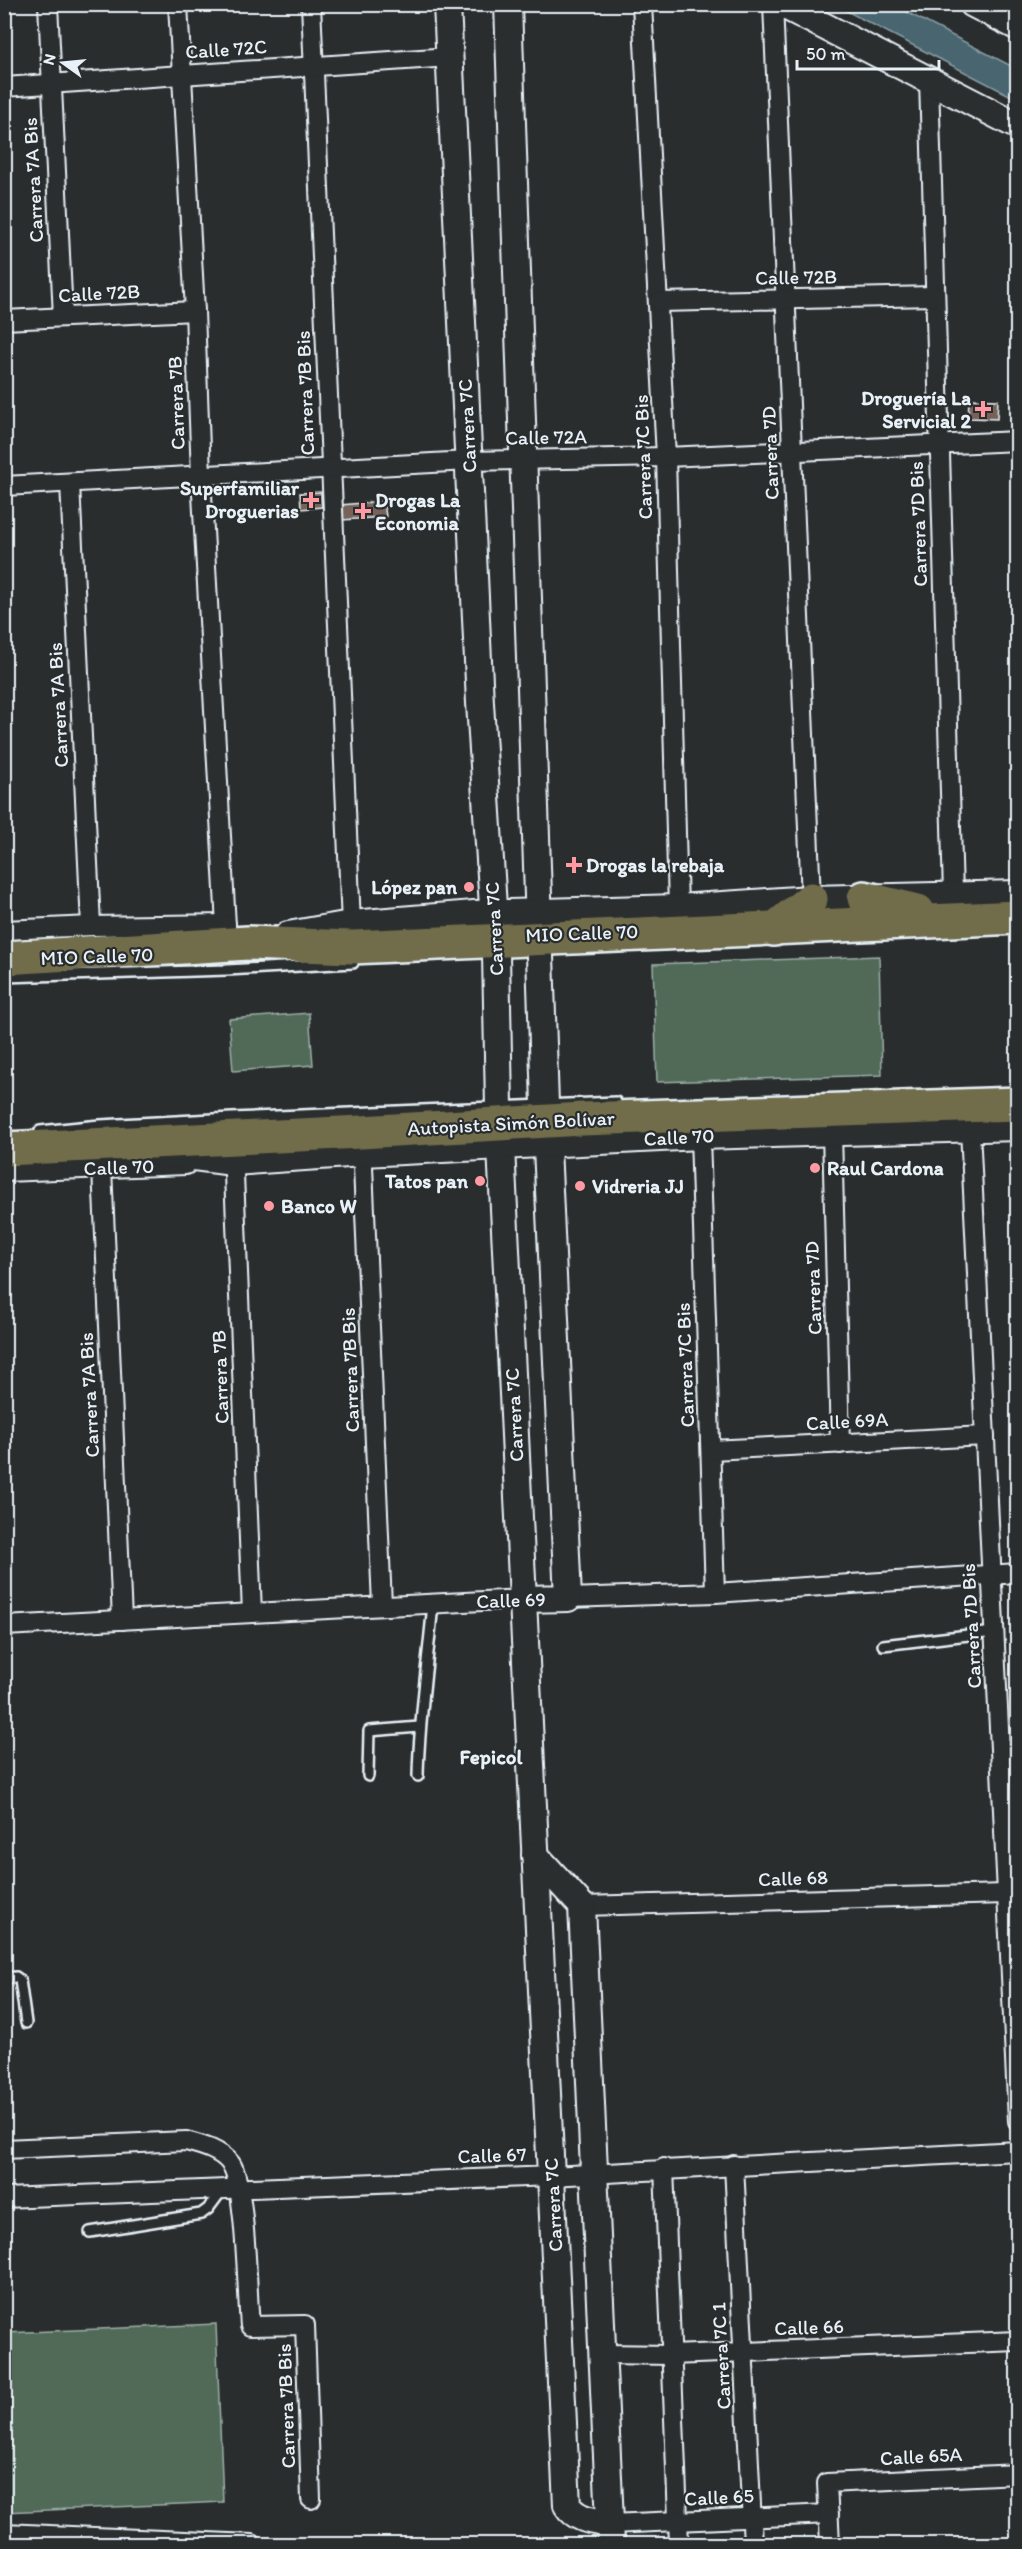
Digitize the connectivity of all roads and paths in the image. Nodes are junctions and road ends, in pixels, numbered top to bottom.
1 (48, 4) edge
2 (178, 4) edge
3 (311, 4) edge
4 (447, 4) edge
5 (508, 4) edge
6 (642, 4) edge
7 (773, 4) edge
8 (781, 4) edge
9 (973, 4) edge
10 (1017, 27) edge
11 (450, 57) junction
12 (314, 66) junction
13 (181, 75) junction
14 (929, 80) junction
15 (51, 84) junction
16 (4, 87) edge
17 (1013, 123) edge
18 (934, 296) junction
19 (786, 300) junction
20 (659, 302) junction
21 (195, 311) junction
22 (63, 317) junction
23 (4, 320) edge
24 (1017, 441) edge
25 (938, 444) junction
26 (793, 451) junction
27 (666, 457) junction
28 (524, 459) junction
29 (469, 461) junction
30 (331, 469) junction
31 (201, 476) junction
32 (70, 483) junction
33 (4, 486) edge
34 (1017, 894) edge
35 (864, 898) joint
36 (811, 899) junction
37 (953, 907) junction
38 (678, 908) junction
39 (1017, 917) edge
40 (351, 924) junction
41 (91, 926) junction
42 (774, 929) junction
43 (4, 930) edge
44 (234, 937) junction
45 (540, 941) junction
46 (495, 943) junction
47 (4, 958) edge
48 (363, 962) dead end
49 (4, 977) edge
50 (629, 1102) dead end
51 (1017, 1104) edge
52 (923, 1107) junction
53 (877, 1108) junction
54 (546, 1123) junction
55 (500, 1126) junction
56 (1017, 1127) edge
57 (970, 1129) junction
58 (832, 1132) junction
59 (700, 1136) junction
60 (16, 1141) edge
61 (362, 1143) junction
62 (233, 1151) junction
63 (101, 1156) junction
64 (4, 1172) edge
65 (985, 1436) junction
66 (840, 1444) junction
67 (711, 1450) junction
68 (1017, 1573) edge
69 (991, 1574) junction
70 (715, 1593) junction
71 (568, 1598) junction
72 (523, 1599) junction
73 (433, 1603) junction
74 (382, 1605) junction
75 (252, 1613) junction
76 (122, 1620) junction
77 (4, 1626) edge
78 (994, 1632) junction
79 (883, 1645) dead end
80 (419, 1727) junction
81 (368, 1776) dead end
82 (418, 1776) dead end
83 (535, 1855) junction
84 (1006, 1894) junction
85 (582, 1906) junction
86 (4, 1978) edge
87 (26, 2023) dead end
88 (1017, 2121) edge
89 (4, 2149) edge
90 (1017, 2151) edge
91 (734, 2165) junction
92 (664, 2168) junction
93 (594, 2172) junction
94 (551, 2176) junction
95 (231, 2189) junction
96 (4, 2198) edge
97 (90, 2232) dead end
98 (1017, 2341) edge
99 (743, 2352) junction
100 (603, 2354) junction
101 (671, 2355) junction
102 (1017, 2474) edge
103 (311, 2499) dead end
104 (829, 2514) junction
105 (752, 2518) junction
106 (678, 2521) junction
107 (4, 2533) edge
108 (611, 2534) edge
109 (252, 2544) edge
110 (679, 2544) edge
111 (753, 2544) edge
112 (830, 2544) edge

1 - 15 street, Carrera 7A Bis
2 - 13 street, Carrera 7B
3 - 12 street, Carrera 7B Bis
4 - 11 street, Carrera 7C
5 - 28 street
6 - 20 street, Carrera 7C Bis
7 - 19 street, Carrera 7D
8 - 14 street
9 - 10 street
11 - 12 street, Calle 72C
11 - 29 street, Carrera 7C
12 - 13 street, Calle 72C
12 - 30 street, Carrera 7B Bis
13 - 15 street, Calle 72C
13 - 21 street, Carrera 7B
14 - 17 street
14 - 18 street, Carrera 7D Bis
15 - 16 street, Calle 72C
15 - 22 street, Carrera 7A Bis
18 - 19 street, Calle 72B
18 - 25 street, Carrera 7D Bis
19 - 20 street, Calle 72B
19 - 26 street, Carrera 7D
20 - 27 street, Carrera 7C Bis
21 - 22 street, Calle 72B
21 - 31 street, Carrera 7B
22 - 23 street, Calle 72B
24 - 25 street, Calle 72A
25 - 26 street, Calle 72A
25 - 37 street, Carrera 7D Bis
26 - 27 street, Calle 72A
26 - 36 street, Carrera 7D
27 - 28 street, Calle 72A
27 - 38 street, Carrera 7C Bis
28 - 29 street, Calle 72A
28 - 45 street
29 - 30 street, Calle 72A
29 - 46 street, Carrera 7C
30 - 31 street, Calle 72A
30 - 40 street, Carrera 7B Bis
31 - 32 street, Calle 72A
31 - 44 street, Carrera 7B
32 - 33 street, Calle 72A
32 - 41 street, Carrera 7A Bis
34 - 37 street
35 - 36 street
35 - 37 highway
36 - 38 street
36 - 42 highway
37 - 39 highway
37 - 42 highway
38 - 45 street
40 - 44 street
40 - 46 street
41 - 43 street
41 - 44 street
42 - 45 highway
44 - 46 highway
44 - 47 highway
45 - 46 highway
45 - 54 street
46 - 55 street, Carrera 7C
48 - 49 lane, MIO Calle 70
50 - 54 lane
51 - 52 highway, Autopista Simón Bolívar
52 - 53 highway, Autopista Simón Bolívar
52 - 57 highway
53 - 54 highway, Autopista Simón Bolívar
53 - 58 highway
54 - 55 highway, Autopista Simón Bolívar
54 - 59 street, Calle 70
54 - 71 street
55 - 60 lane
55 - 61 highway, Autopista Simón Bolívar
55 - 72 street, Carrera 7C
56 - 57 street, Calle 70
57 - 58 street, Calle 70
57 - 65 street, Carrera 7D Bis
58 - 59 street, Calle 70
58 - 66 street, Carrera 7D
59 - 67 street, Carrera 7C Bis
60 - 63 highway, Autopista Simón Bolívar
61 - 62 highway, Autopista Simón Bolívar
61 - 74 street, Carrera 7B Bis
62 - 63 highway, Autopista Simón Bolívar
62 - 75 street, Carrera 7B
63 - 64 street, Calle 70
63 - 76 street, Carrera 7A Bis
65 - 66 street, Calle 69A
65 - 69 street, Carrera 7D Bis
66 - 67 street, Calle 69A
67 - 70 street, Carrera 7C Bis
68 - 69 street, Calle 69
69 - 70 street, Calle 69
69 - 78 street, Carrera 7D Bis
70 - 71 street, Calle 69
71 - 72 street, Calle 69
72 - 73 street, Calle 69
72 - 83 street, Carrera 7C
73 - 74 street, Calle 69
73 - 80 lane
74 - 75 street, Calle 69
75 - 76 street, Calle 69
76 - 77 street, Calle 69
78 - 79 lane
78 - 84 street, Carrera 7D Bis
80 - 81 lane
80 - 82 lane
83 - 85 street
83 - 94 street, Carrera 7C
84 - 85 street, Calle 68
84 - 88 street, Carrera 7D Bis
85 - 93 street
86 - 87 lane
89 - 95 street
90 - 91 street, Calle 67
91 - 92 street, Calle 67
91 - 99 street, Carrera 7C 1
92 - 93 street, Calle 67
92 - 101 street
93 - 94 street, Calle 67
93 - 100 street
94 - 95 street, Calle 67
94 - 108 street, Carrera 7C
95 - 96 street, Calle 67
95 - 97 lane
95 - 103 street, Carrera 7B Bis
98 - 99 street, Calle 66
99 - 101 street, Calle 66
99 - 105 street, Carrera 7C 1
100 - 101 street, Calle 66
100 - 108 street
101 - 106 street
102 - 104 street, Calle 65A
104 - 105 street, Calle 65
104 - 112 street
105 - 106 street, Calle 65
105 - 111 street, Carrera 7C 1
106 - 108 street, Calle 65
106 - 110 street
107 - 109 street

